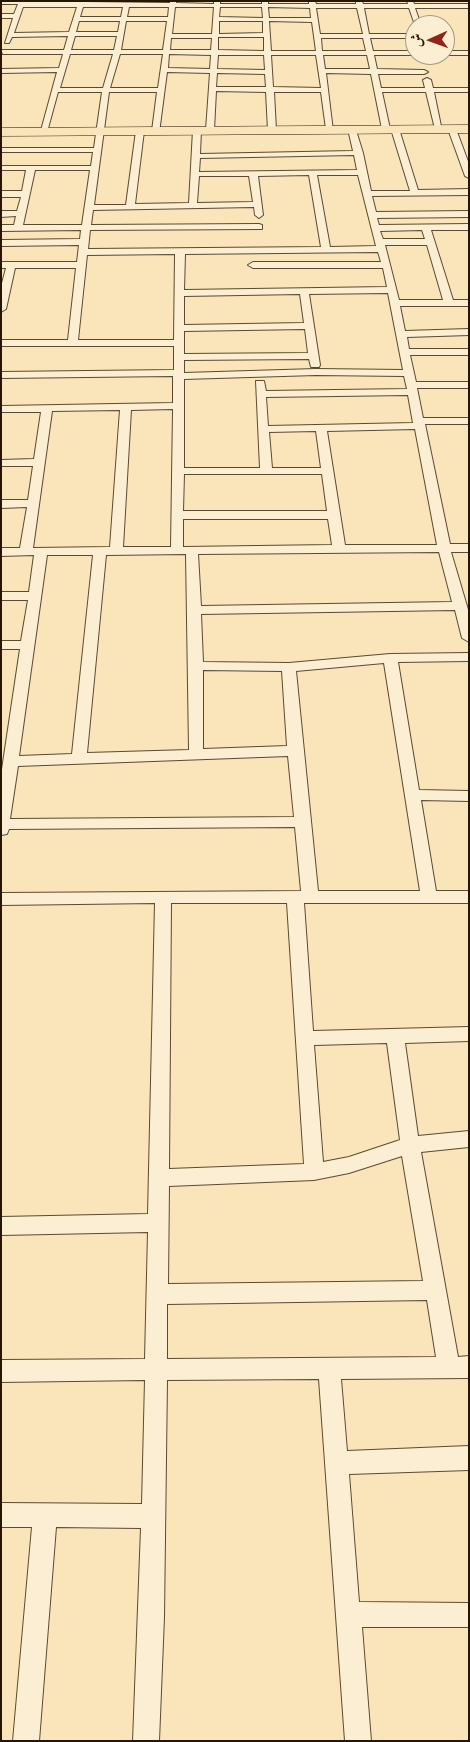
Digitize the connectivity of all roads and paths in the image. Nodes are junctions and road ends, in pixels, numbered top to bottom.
1 (1, 2) edge
2 (81, 3) edge
3 (126, 3) edge
4 (172, 3) edge
5 (217, 3) edge
6 (266, 3) edge
7 (312, 3) edge
8 (359, 3) edge
9 (411, 3) edge
10 (464, 5) edge
11 (20, 7) edge
12 (1, 10) edge
13 (468, 14) edge
14 (415, 15) edge
15 (1, 16) edge
16 (76, 19) junction
17 (122, 19) junction
18 (216, 19) junction
19 (170, 20) junction
20 (266, 20) junction
21 (315, 20) junction
22 (119, 34) junction
23 (72, 35) junction
24 (216, 35) junction
25 (267, 35) junction
26 (168, 36) junction
27 (318, 36) junction
28 (366, 36) junction
29 (405, 36) edge
30 (7, 37) edge
31 (68, 52) junction
32 (117, 52) junction
33 (166, 52) junction
34 (214, 52) junction
35 (268, 52) junction
36 (320, 52) junction
37 (369, 52) junction
38 (405, 53) edge
39 (455, 53) edge
40 (469, 53) edge
41 (2, 54) edge
42 (422, 65) edge
43 (62, 70) junction
44 (164, 70) junction
45 (1, 71) edge
46 (213, 71) junction
47 (323, 71) junction
48 (374, 71) junction
49 (269, 72) junction
50 (424, 72) junction
51 (106, 89) junction
52 (212, 89) junction
53 (56, 90) junction
54 (160, 90) junction
55 (269, 90) junction
56 (324, 90) junction
57 (378, 90) junction
58 (430, 90) junction
59 (469, 90) edge
60 (330, 129) junction
61 (352, 129) junction
62 (390, 129) junction
63 (446, 129) junction
64 (469, 129) edge
65 (204, 130) junction
66 (272, 130) junction
67 (101, 131) junction
68 (140, 131) junction
69 (156, 131) junction
70 (1, 132) edge
71 (43, 132) junction
72 (459, 147) junction
73 (469, 147) edge
74 (1, 150) edge
75 (97, 150) junction
76 (359, 153) junction
77 (197, 156) junction
78 (467, 166) edge
79 (1, 168) edge
80 (31, 168) junction
81 (94, 168) junction
82 (363, 172) junction
83 (253, 173) junction
84 (313, 173) junction
85 (196, 174) junction
86 (469, 176) edge
87 (469, 192) edge
88 (415, 193) junction
89 (1, 194) edge
90 (26, 194) junction
91 (368, 194) junction
92 (257, 204) junction
93 (130, 207) junction
94 (194, 207) junction
95 (90, 208) junction
96 (22, 213) junction
97 (1, 214) edge
98 (469, 214) edge
99 (373, 215) junction
100 (469, 227) edge
101 (1, 228) edge
102 (18, 228) junction
103 (87, 228) junction
104 (375, 228) junction
105 (426, 228) junction
106 (257, 241) junction
107 (430, 242) junction
108 (1, 243) edge
109 (381, 246) junction
110 (84, 247) junction
111 (326, 249) junction
112 (180, 251) junction
113 (6, 265) edge
114 (81, 265) junction
115 (387, 265) junction
116 (253, 278) junction
117 (392, 290) junction
118 (304, 291) junction
119 (181, 293) junction
120 (2, 302) edge
121 (449, 303) junction
122 (469, 303) edge
123 (395, 304) junction
124 (309, 326) junction
125 (180, 328) junction
126 (469, 332) edge
127 (401, 334) junction
128 (73, 342) junction
129 (180, 343) junction
130 (1, 344) edge
131 (405, 352) junction
132 (469, 352) edge
133 (314, 356) junction
134 (179, 357) junction
135 (316, 372) junction
136 (410, 373) junction
137 (179, 374) junction
138 (259, 374) junction
139 (1, 375) edge
140 (469, 385) edge
141 (412, 388) junction
142 (262, 394) junction
143 (178, 406) junction
144 (126, 407) junction
145 (47, 408) junction
146 (1, 409) edge
147 (469, 421) edge
148 (418, 424) junction
149 (321, 427) junction
150 (264, 429) junction
151 (38, 462) junction
152 (1, 463) edge
153 (178, 471) junction
154 (266, 471) junction
155 (326, 471) junction
156 (32, 503) junction
157 (1, 504) edge
158 (178, 515) junction
159 (333, 515) junction
160 (444, 548) junction
161 (469, 548) edge
162 (192, 550) junction
163 (338, 550) junction
164 (100, 551) junction
165 (116, 551) junction
166 (177, 551) junction
167 (1, 552) edge
168 (34, 552) junction
169 (1, 596) edge
170 (34, 596) junction
171 (460, 606) junction
172 (194, 610) junction
173 (469, 638) edge
174 (1, 645) edge
175 (27, 645) junction
176 (469, 657) edge
177 (390, 658) junction
178 (196, 666) junction
179 (289, 667) junction
180 (295, 751) junction
181 (196, 756) junction
182 (79, 758) junction
183 (12, 761) junction
184 (413, 796) junction
185 (469, 796) edge
186 (303, 822) junction
187 (2, 826) edge
188 (302, 895) junction
189 (429, 896) junction
190 (469, 896) edge
191 (163, 897) junction
192 (1, 899) edge
193 (469, 1034) edge
194 (394, 1036) junction
195 (304, 1038) junction
196 (469, 1139) edge
197 (410, 1145) junction
198 (314, 1172) junction
199 (160, 1178) junction
200 (158, 1223) junction
201 (1, 1226) edge
202 (436, 1290) junction
203 (157, 1294) junction
204 (459, 1367) edge
205 (329, 1369) junction
206 (156, 1370) junction
207 (1, 1371) edge
208 (469, 1458) edge
209 (338, 1463) junction
210 (1, 1515) edge
211 (45, 1516) junction
212 (153, 1516) junction
213 (348, 1614) junction
214 (469, 1615) edge
215 (26, 1741) edge
216 (146, 1741) edge
217 (358, 1741) edge

1 - 11 street
2 - 3 street
2 - 11 street
2 - 16 street
3 - 4 street
3 - 17 street
4 - 5 street
4 - 19 street
5 - 6 street
5 - 18 street
6 - 7 street
6 - 20 street
7 - 8 street
7 - 21 street
8 - 9 street
8 - 28 street
9 - 10 street
9 - 14 street
10 - 13 street
11 - 12 street
11 - 15 street
11 - 30 street
16 - 17 street
16 - 23 street
17 - 19 street
17 - 22 street
18 - 20 street
18 - 24 street
19 - 26 street
20 - 21 street
20 - 25 street
21 - 27 street
22 - 23 street
22 - 32 street
23 - 30 street
23 - 31 street
24 - 25 street
24 - 26 street
24 - 34 street
25 - 35 street
26 - 33 street
27 - 28 street
27 - 36 street
28 - 29 street
28 - 37 street
30 - 41 street
31 - 32 street
31 - 41 street
31 - 43 street
32 - 33 street
32 - 51 street
33 - 34 street
33 - 44 street
34 - 35 street
34 - 46 street
35 - 36 street
35 - 49 street
36 - 37 street
36 - 47 street
37 - 38 street
37 - 48 street
39 - 40 street
42 - 50 street
43 - 45 street
43 - 53 street
44 - 46 street
44 - 54 street
46 - 49 street
46 - 52 street
47 - 48 street
47 - 56 street
48 - 50 street
48 - 57 street
49 - 55 street
50 - 58 street
51 - 53 street
51 - 54 street
51 - 67 street
52 - 55 street
52 - 65 street
53 - 71 street
54 - 69 street
55 - 56 street
55 - 66 street
56 - 60 street
57 - 58 street
57 - 62 street
58 - 59 street
58 - 63 street
60 - 61 highway
60 - 66 highway
61 - 62 highway
61 - 76 street
62 - 63 highway
62 - 88 street
63 - 64 highway
63 - 72 street
65 - 66 highway
65 - 69 highway
65 - 77 street
67 - 68 highway
67 - 71 highway
67 - 75 street
68 - 69 highway
68 - 93 street
70 - 71 highway
72 - 73 street
72 - 78 street
74 - 75 street
75 - 81 street
76 - 77 street
76 - 82 street
77 - 85 street
78 - 86 street
79 - 80 street
80 - 81 street
80 - 90 street
81 - 95 street
82 - 84 street
82 - 91 street
83 - 84 street
83 - 85 street
83 - 92 street
84 - 111 street
85 - 94 street
87 - 88 street
88 - 91 street
89 - 90 street
90 - 96 street
91 - 99 street
92 - 94 street
92 - 106 street
93 - 94 street
93 - 95 street
95 - 103 street
96 - 97 street
96 - 102 street
98 - 99 street
99 - 104 street
100 - 105 street
101 - 102 street
102 - 103 street
103 - 106 street
103 - 110 street
104 - 105 street
104 - 109 street
105 - 107 street
106 - 111 street
106 - 112 street
106 - 116 street
107 - 109 street
107 - 121 street
108 - 110 street
109 - 111 street
109 - 115 street
110 - 112 street
110 - 114 street
112 - 119 street
113 - 114 street
113 - 120 street
114 - 128 street
115 - 116 street
115 - 117 street
116 - 118 street
116 - 119 street
117 - 118 street
117 - 123 street
118 - 124 street
119 - 125 street
121 - 122 street
121 - 123 street
123 - 127 street
124 - 125 street
124 - 133 street
125 - 129 street
126 - 127 street
127 - 131 street
128 - 129 street
128 - 130 street
129 - 134 street
131 - 132 street
131 - 136 street
133 - 134 street
133 - 135 street
134 - 137 street
135 - 136 street
135 - 138 street
136 - 141 street
137 - 138 street
137 - 139 street
137 - 143 street
138 - 142 street
140 - 141 street
141 - 142 street
141 - 148 street
142 - 150 street
143 - 144 street
143 - 153 street
144 - 145 street
144 - 165 street
145 - 146 street
145 - 151 street
147 - 148 street
148 - 149 street
148 - 160 street
149 - 150 street
149 - 155 street
150 - 154 street
151 - 152 street
151 - 156 street
153 - 154 street
153 - 158 street
154 - 155 street
155 - 159 street
156 - 157 street
156 - 168 street
158 - 159 street
158 - 166 street
159 - 163 street
160 - 161 street
160 - 163 street
160 - 171 street
162 - 163 street
162 - 166 street
162 - 172 street
164 - 165 street
164 - 168 street
164 - 182 street
165 - 166 street
167 - 168 street
168 - 170 street
169 - 170 street
170 - 175 street
171 - 172 street
171 - 173 street
172 - 178 street
174 - 175 street
175 - 183 street
176 - 177 street
177 - 179 street
177 - 184 street
178 - 179 street
178 - 181 street
179 - 180 street
180 - 181 street
180 - 186 street
181 - 182 street
182 - 183 street
183 - 187 street
184 - 185 street
184 - 189 street
186 - 187 street
186 - 188 street
188 - 189 street
188 - 191 street
188 - 195 street
189 - 190 street
191 - 192 street
191 - 199 street
193 - 194 street
194 - 195 street
194 - 197 street
195 - 198 street
196 - 197 street
197 - 198 street
197 - 202 street
198 - 199 street
199 - 200 street
200 - 201 street
200 - 203 street
202 - 203 street
202 - 204 street
203 - 206 street
204 - 205 street
205 - 206 street
205 - 209 street
206 - 207 street
206 - 212 street
208 - 209 street
209 - 213 street
210 - 211 street
211 - 212 street
211 - 215 street
212 - 216 street
213 - 214 street
213 - 217 street

